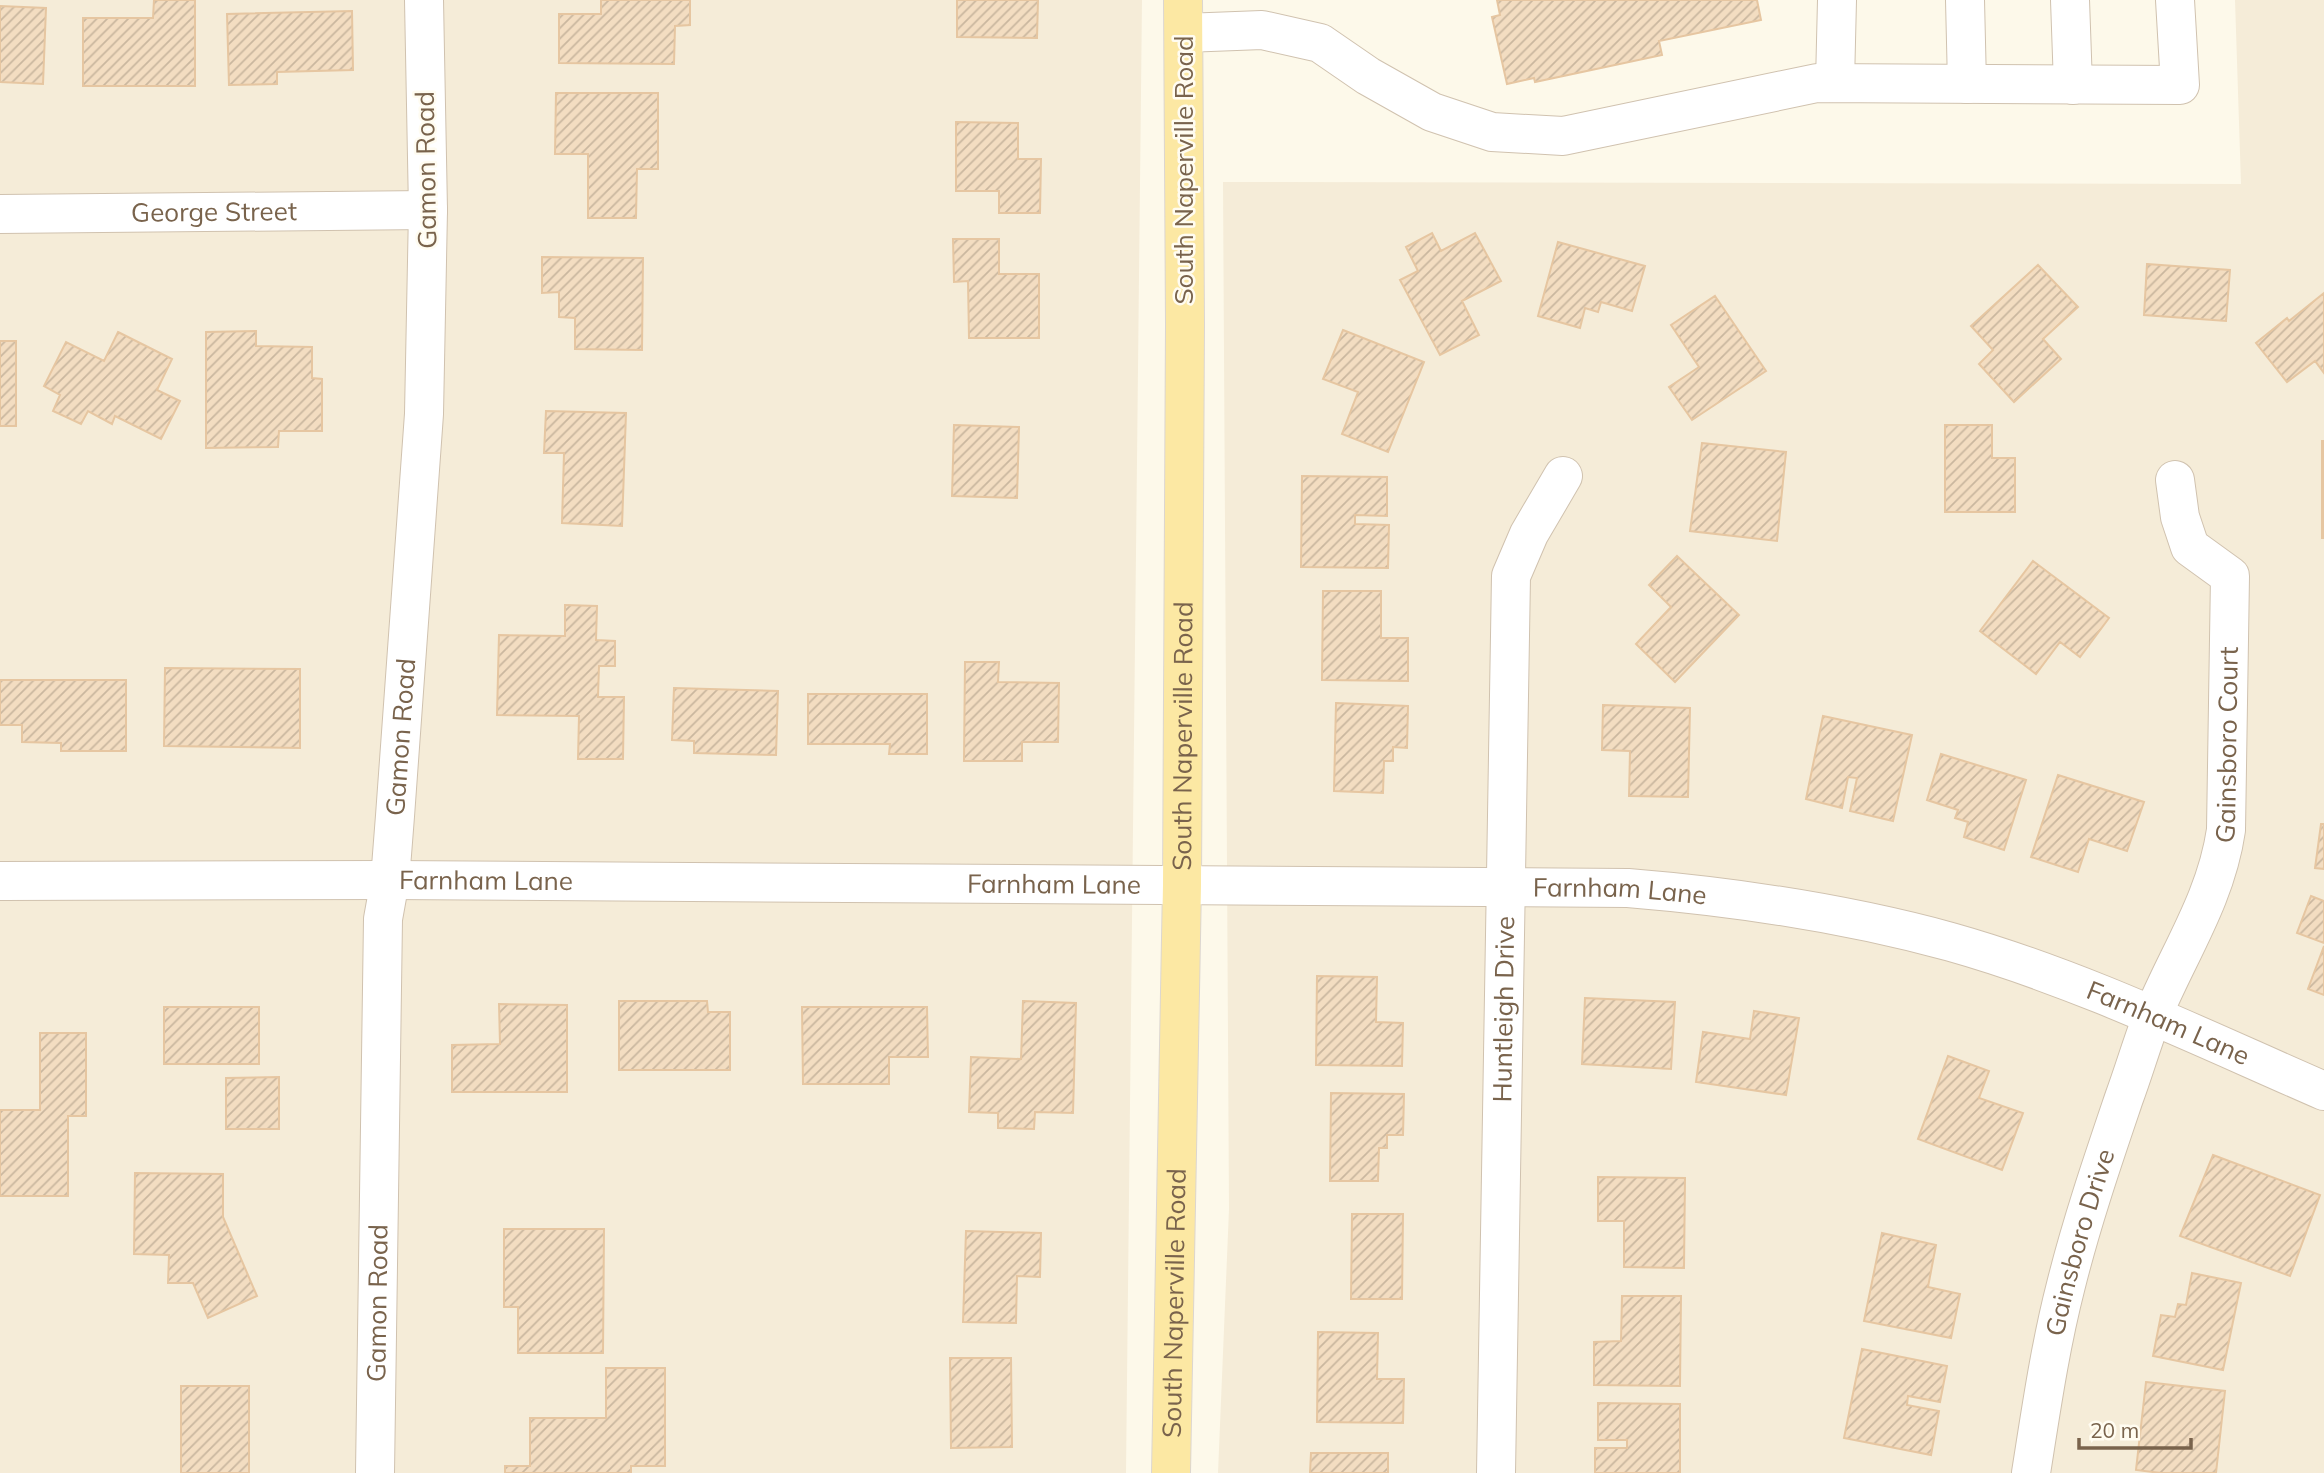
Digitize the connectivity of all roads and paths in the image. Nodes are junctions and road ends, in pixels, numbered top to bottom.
1 (424, 0) edge
2 (1837, 0) edge
3 (1965, 0) edge
4 (2070, 0) edge
5 (2175, 0) edge
6 (1183, 17) edge
7 (1835, 83) junction
8 (1967, 84) junction
9 (2073, 85) junction
10 (428, 210) junction
11 (0, 214) edge
12 (1563, 476) dead end
13 (2175, 480) dead end
14 (390, 880) junction
15 (0, 881) edge
16 (1182, 885) junction
17 (1506, 887) junction
18 (2152, 1017) junction
19 (2324, 1091) edge
20 (375, 1473) edge
21 (1171, 1473) edge
22 (1496, 1473) edge
23 (2031, 1473) edge

1 - 10 street, Gamon Road
2 - 7 street
3 - 8 street
4 - 9 street
5 - 9 street
6 - 7 street
6 - 16 main road, South Naperville Road
7 - 8 street
8 - 9 street
10 - 11 street, George Street
10 - 14 street, Gamon Road
12 - 17 street, Huntleigh Drive
13 - 18 street, Gainsboro Court
14 - 15 street, Farnham Lane
14 - 16 street, Farnham Lane
14 - 20 street, Gamon Road
16 - 17 street, Farnham Lane
16 - 21 main road, South Naperville Road
17 - 18 street, Farnham Lane
17 - 22 street, Huntleigh Drive
18 - 19 street, Farnham Lane
18 - 23 street, Gainsboro Drive

